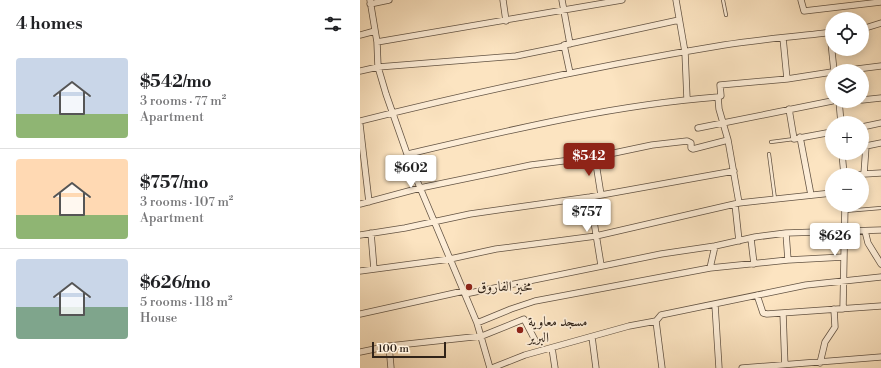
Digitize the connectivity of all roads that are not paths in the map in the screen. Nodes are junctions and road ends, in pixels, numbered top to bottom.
1 (389, 0) edge
2 (503, 0) edge
3 (562, 0) edge
4 (621, 0) edge
5 (676, 0) edge
6 (723, 0) edge
7 (801, 0) edge
8 (370, 2) edge
9 (881, 2) edge
10 (564, 11) junction
11 (726, 15) dead end
12 (680, 20) junction
13 (506, 21) junction
14 (881, 23) edge
15 (869, 26) edge
16 (376, 32) junction
17 (825, 33) edge
18 (360, 35) edge
19 (783, 38) junction
20 (378, 42) junction
21 (567, 45) junction
22 (685, 52) junction
23 (881, 66) edge
24 (378, 67) junction
25 (869, 68) edge
26 (360, 71) edge
27 (570, 73) junction
28 (825, 73) edge
29 (787, 79) junction
30 (718, 97) junction
31 (881, 98) edge
32 (688, 99) junction
33 (869, 99) edge
34 (825, 101) edge
35 (789, 109) junction
36 (392, 113) junction
37 (360, 121) edge
38 (723, 123) junction
39 (881, 123) edge
40 (360, 125) edge
41 (869, 126) edge
42 (698, 128) dead end
43 (825, 133) edge
44 (797, 138) junction
45 (728, 140) junction
46 (771, 142) dead end
47 (881, 143) edge
48 (408, 154) junction
49 (769, 154) dead end
50 (595, 157) junction
51 (864, 168) edge
52 (734, 171) junction
53 (881, 173) edge
54 (869, 174) edge
55 (420, 188) junction
56 (825, 193) edge
57 (811, 194) junction
58 (601, 195) junction
59 (590, 197) junction
60 (775, 199) junction
61 (370, 202) junction
62 (737, 203) junction
63 (360, 204) edge
64 (869, 208) edge
65 (881, 208) edge
66 (845, 212) edge
67 (434, 220) junction
68 (881, 230) edge
69 (845, 231) junction
70 (865, 231) junction
71 (371, 233) junction
72 (786, 233) junction
73 (360, 235) edge
74 (596, 236) junction
75 (751, 239) junction
76 (739, 241) junction
77 (715, 246) junction
78 (844, 257) junction
79 (450, 259) junction
80 (788, 260) junction
81 (754, 264) junction
82 (881, 264) edge
83 (601, 266) junction
84 (710, 268) junction
85 (374, 269) junction
86 (360, 271) edge
87 (881, 277) edge
88 (842, 282) junction
89 (465, 292) junction
90 (757, 295) junction
91 (715, 305) junction
92 (881, 306) edge
93 (834, 309) junction
94 (843, 309) junction
95 (783, 313) junction
96 (360, 314) edge
97 (656, 321) junction
98 (477, 324) junction
99 (482, 336) junction
100 (592, 337) junction
101 (535, 340) dead end
102 (388, 346) junction
103 (552, 348) junction
104 (360, 352) edge
105 (881, 358) edge
106 (820, 363) junction
107 (785, 367) edge
108 (391, 368) edge
109 (491, 368) edge
110 (555, 368) edge
111 (596, 368) edge
112 (662, 368) edge
113 (719, 368) edge
114 (742, 368) edge

1 - 8 street
2 - 13 street
3 - 10 street
4 - 10 street
5 - 12 street
6 - 11 lane
7 - 9 street
8 - 16 street
10 - 13 street
10 - 21 street
12 - 21 street
12 - 22 street
13 - 20 street
14 - 15 street
16 - 18 street
16 - 20 street
17 - 19 street
19 - 22 street
19 - 29 street
20 - 24 street
21 - 24 street
21 - 27 street
22 - 27 street
22 - 32 street
23 - 25 street
24 - 26 street
24 - 36 street
27 - 36 street
28 - 29 street
29 - 30 street
30 - 32 street
30 - 38 street
31 - 33 street
32 - 48 street
34 - 35 street
35 - 38 street
35 - 44 street
36 - 37 street
36 - 48 street
38 - 42 street
38 - 45 street
39 - 41 street
40 - 61 street
43 - 44 street
44 - 46 lane
44 - 57 street
45 - 50 street
45 - 52 street
47 - 51 street
48 - 55 street
49 - 60 lane
50 - 55 street
50 - 58 street
52 - 58 street
52 - 62 street
53 - 54 street
55 - 61 street
55 - 67 street
56 - 57 street
57 - 60 street
58 - 59 street
59 - 67 street
59 - 74 street
60 - 62 street
61 - 63 street
62 - 74 street
62 - 76 street
64 - 65 lane
66 - 69 street
67 - 71 street
67 - 79 street
68 - 70 street
69 - 70 street
69 - 72 street
69 - 78 street
70 - 82 street
71 - 73 street
71 - 85 street
72 - 75 street
72 - 80 street
74 - 79 street
74 - 83 street
75 - 76 street
75 - 81 street
76 - 77 street
77 - 83 street
77 - 84 street
78 - 80 street
78 - 88 street
79 - 85 street
79 - 89 street
80 - 81 street
81 - 84 street
83 - 89 street
84 - 98 street
85 - 86 street
87 - 88 street
88 - 90 street
88 - 94 street
89 - 96 street
89 - 98 street
90 - 91 street
90 - 95 street
91 - 97 street
91 - 113 street
92 - 94 street
93 - 94 street
93 - 95 street
93 - 106 street
95 - 107 street
97 - 100 street
97 - 112 street
98 - 99 street
99 - 101 street
99 - 102 street
99 - 109 street
100 - 103 street
100 - 111 street
102 - 104 street
102 - 108 street
103 - 109 street
103 - 110 street
105 - 106 street
106 - 107 street
107 - 114 street

